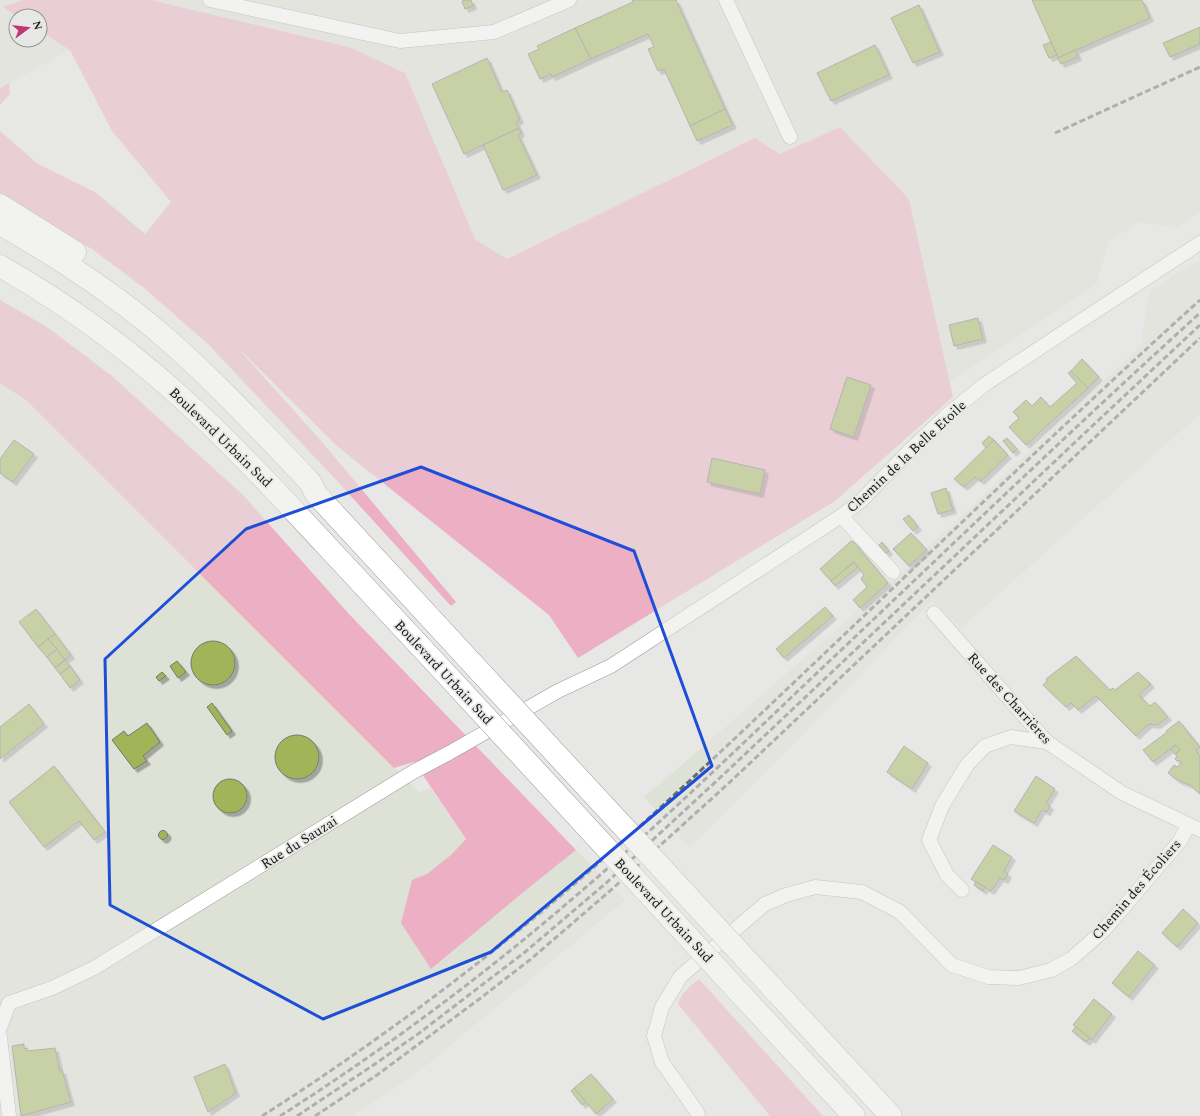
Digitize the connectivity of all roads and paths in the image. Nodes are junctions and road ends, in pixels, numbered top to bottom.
1 (210, 0) edge
2 (569, 0) edge
3 (726, 0) edge
4 (790, 137) dead end
5 (0, 204) edge
6 (0, 224) edge
7 (0, 240) edge
8 (1200, 243) edge
9 (0, 266) edge
10 (316, 494) junction
11 (841, 516) junction
12 (893, 572) dead end
13 (934, 613) dead end
14 (589, 678) joint
15 (1047, 742) junction
16 (1194, 828) edge
17 (962, 890) dead end
18 (4, 1002) edge
19 (0, 1028) edge
20 (0, 1037) edge
21 (10, 1116) edge
22 (698, 1116) edge
23 (854, 1116) edge
24 (891, 1116) edge

1 - 2 street
3 - 4 street
5 - 10 highway
6 - 10 highway
7 - 10 highway
8 - 11 street, Chemin de la Belle Etoile
9 - 23 highway, Boulevard Urbain Sud, bridge
10 - 24 highway, Boulevard Urbain Sud, bridge
11 - 12 street
11 - 14 street, Chemin de la Belle Etoile
13 - 15 street, Rue des Charrières
14 - 18 street, Rue du Sauzai
15 - 16 street, Rue des Charrières
15 - 17 street
16 - 22 street, Chemin des Écoliers, bridge
18 - 19 street
20 - 21 street

